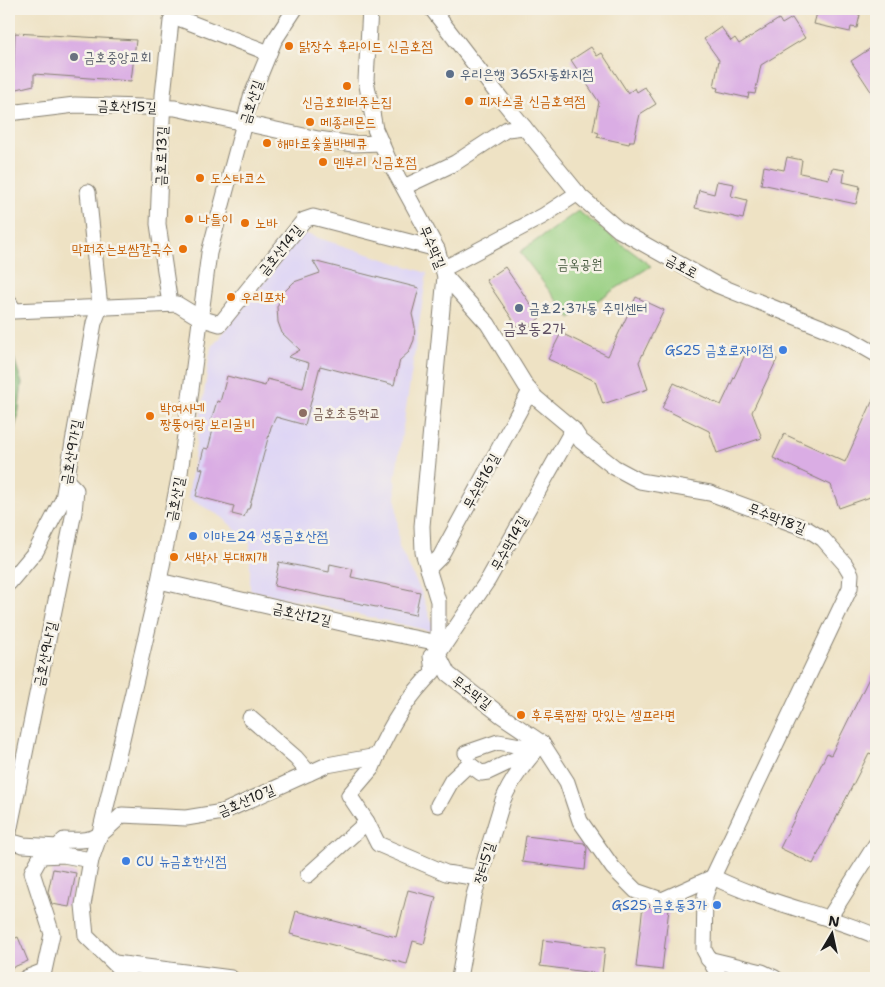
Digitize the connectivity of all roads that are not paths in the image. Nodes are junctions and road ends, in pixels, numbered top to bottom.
1 (295, 9) edge
2 (370, 9) edge
3 (432, 9) edge
4 (174, 12) edge
5 (269, 53) junction
6 (162, 108) junction
7 (9, 112) edge
8 (245, 122) junction
9 (524, 127) junction
10 (382, 143) junction
11 (404, 187) junction
12 (88, 192) dead end
13 (578, 193) junction
14 (437, 249) junction
15 (444, 272) junction
16 (9, 302) edge
17 (170, 304) junction
18 (100, 307) junction
19 (200, 318) junction
20 (876, 354) edge
21 (530, 391) junction
22 (574, 429) junction
23 (66, 480) junction
24 (428, 569) junction
25 (159, 581) junction
26 (9, 583) edge
27 (438, 654) junction
28 (250, 718) dead end
29 (537, 749) junction
30 (466, 753) dead end
31 (376, 756) junction
32 (309, 773) junction
33 (438, 805) dead end
34 (367, 822) junction
35 (9, 832) edge
36 (98, 837) junction
37 (9, 841) edge
38 (876, 844) edge
39 (91, 860) junction
40 (308, 875) dead end
41 (479, 878) junction
42 (713, 878) junction
43 (829, 918) junction
44 (876, 936) edge
45 (708, 959) junction
46 (114, 963) junction
47 (26, 978) edge
48 (129, 978) edge
49 (231, 978) edge
50 (459, 978) edge
51 (720, 978) edge
52 (775, 978) edge

1 - 5 street, 금호산길
2 - 10 street, 무수막길
3 - 9 street, 금호로
4 - 5 street
4 - 6 street, 금호로13길
5 - 8 street, 금호산길
6 - 7 street, 금호산15길
6 - 8 street, 금호산15길
6 - 17 street, 금호로13길
8 - 10 street
8 - 19 street, 금호산길
9 - 11 street
9 - 13 street, 금호로
10 - 11 street, 무수막길
11 - 14 street, 무수막길
12 - 18 street, 금호산9가길
13 - 15 street
13 - 20 street, 금호로
14 - 15 street, 무수막길
14 - 19 street, 금호산14길
15 - 21 street, 무수막18길
15 - 24 street, 무수막길
16 - 18 street
17 - 18 street
17 - 19 street
18 - 23 street, 금호산9가길
19 - 25 street, 금호산길
21 - 22 street, 무수막18길
21 - 24 street, 무수막16길
22 - 27 street, 무수막14길
22 - 42 street, 무수막18길
23 - 26 street, 금호산9가길
23 - 35 street, 금호산9나길
24 - 27 street, 무수막길
25 - 27 street, 금호산12길
25 - 36 street, 금호산길
27 - 29 street, 무수막길
27 - 31 street
28 - 32 street
29 - 30 street
29 - 33 street
29 - 41 street, 장터5길
29 - 42 street, 무수막길
31 - 32 street, 금호산10길
31 - 34 street
32 - 36 street, 금호산10길
34 - 40 street
34 - 41 street
36 - 37 street
36 - 39 street, 금호산길
38 - 43 street
39 - 46 street, 금호산길
39 - 47 street
41 - 50 street, 장터5길
42 - 43 street
42 - 45 street, 무수막18길
43 - 44 street
45 - 51 street
45 - 52 street
46 - 48 street, 금호산길
46 - 49 street

